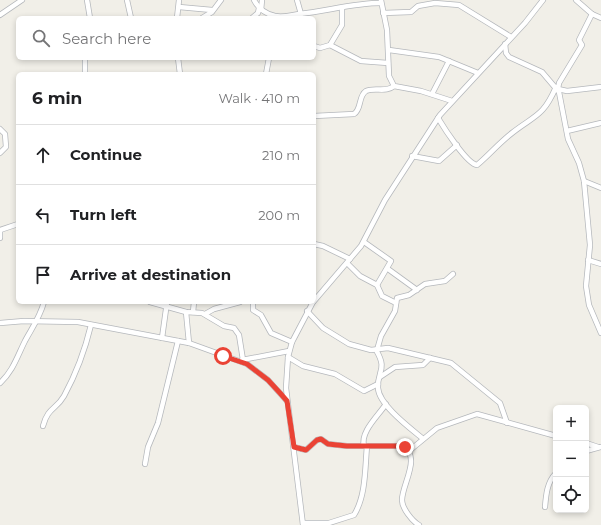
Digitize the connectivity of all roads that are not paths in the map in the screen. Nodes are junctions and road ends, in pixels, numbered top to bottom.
1 (22, 0) edge
2 (87, 0) edge
3 (127, 0) edge
4 (179, 0) edge
5 (221, 0) edge
6 (254, 0) edge
7 (262, 0) edge
8 (298, 0) edge
9 (350, 0) edge
10 (543, 0) edge
11 (576, 0) edge
12 (381, 1) edge
13 (455, 2) edge
14 (351, 6) junction
15 (178, 7) junction
16 (342, 8) junction
17 (260, 9) junction
18 (212, 10) junction
19 (384, 13) junction
20 (301, 14) junction
21 (592, 14) junction
22 (0, 15) edge
23 (90, 16) edge
24 (131, 16) edge
25 (177, 16) edge
26 (204, 16) edge
27 (254, 16) edge
28 (273, 16) edge
29 (284, 16) edge
30 (601, 18) edge
31 (511, 37) junction
32 (505, 44) junction
33 (330, 45) junction
34 (316, 47) edge
35 (388, 50) junction
36 (85, 60) edge
37 (178, 60) edge
38 (269, 60) edge
39 (449, 61) junction
40 (388, 63) junction
41 (85, 72) edge
42 (181, 72) edge
43 (266, 72) edge
44 (478, 73) junction
45 (394, 86) junction
46 (601, 87) edge
47 (557, 88) junction
48 (432, 94) junction
49 (452, 101) junction
50 (316, 116) edge
51 (438, 118) junction
52 (601, 123) edge
53 (0, 129) edge
54 (567, 131) junction
55 (458, 145) junction
56 (0, 153) edge
57 (412, 156) junction
58 (584, 181) junction
59 (601, 188) edge
60 (16, 225) edge
61 (0, 231) edge
62 (0, 238) edge
63 (364, 242) junction
64 (316, 244) edge
65 (588, 260) junction
66 (348, 261) junction
67 (601, 264) edge
68 (388, 269) junction
69 (453, 274) dead end
70 (378, 285) junction
71 (417, 290) junction
72 (316, 299) edge
73 (396, 302) junction
74 (43, 304) edge
75 (194, 304) edge
76 (233, 304) edge
77 (253, 304) edge
78 (312, 304) edge
79 (166, 305) edge
80 (307, 311) junction
81 (186, 312) junction
82 (193, 312) junction
83 (205, 314) junction
84 (37, 322) junction
85 (0, 323) edge
86 (91, 325) junction
87 (601, 333) edge
88 (162, 338) junction
89 (178, 341) junction
90 (292, 342) junction
91 (189, 343) junction
92 (377, 350) junction
93 (289, 354) junction
94 (430, 358) junction
95 (241, 360) junction
96 (379, 378) junction
97 (0, 383) edge
98 (378, 384) junction
99 (287, 401) junction
100 (386, 404) junction
101 (507, 423) junction
102 (43, 426) dead end
103 (553, 435) edge
104 (422, 438) junction
105 (589, 444) edge
106 (366, 446) junction
107 (294, 447) junction
108 (600, 447) edge
109 (589, 450) edge
110 (409, 451) junction
111 (145, 464) dead end
112 (553, 476) edge
113 (545, 507) dead end
114 (303, 524) edge
115 (419, 525) edge

1 - 22 street
2 - 23 street
3 - 24 street
4 - 15 street
5 - 18 street
6 - 17 street
7 - 17 street
8 - 20 street
9 - 14 street
10 - 31 street
11 - 21 street
12 - 14 street
12 - 19 street
13 - 19 street
13 - 31 street
14 - 16 street
15 - 18 street
15 - 25 street
16 - 20 street
16 - 33 street
17 - 27 street
17 - 28 street
18 - 26 street
19 - 35 street
20 - 29 street
21 - 30 street
21 - 47 street
31 - 32 street
32 - 44 street
32 - 47 street
33 - 34 street
33 - 40 street
35 - 39 street
35 - 40 street
36 - 41 street
37 - 42 street
38 - 43 street
39 - 44 street
39 - 48 street
40 - 45 street
44 - 49 street
45 - 48 street
45 - 50 street
46 - 47 street
47 - 54 street
47 - 55 street
48 - 49 street
49 - 51 street
51 - 55 street
51 - 57 street
52 - 54 street
53 - 56 street
54 - 58 street
55 - 57 street
57 - 63 street
58 - 59 street
58 - 65 street
60 - 61 street
61 - 62 street
63 - 66 street
63 - 68 street
64 - 66 street
65 - 67 street
65 - 87 street
66 - 70 street
66 - 72 street
68 - 70 street
68 - 71 street
69 - 71 street
70 - 73 street
71 - 73 street
73 - 92 street
74 - 84 street
75 - 82 street
76 - 83 street
77 - 90 street
78 - 80 street
79 - 81 street
79 - 88 street
80 - 90 street
80 - 92 street
81 - 82 street
81 - 91 street
82 - 83 street
83 - 95 street
84 - 85 street
84 - 86 street
84 - 97 street
86 - 88 street
86 - 102 street
88 - 89 street
89 - 91 street
89 - 111 street
90 - 93 street
91 - 95 street
92 - 94 street
92 - 96 street
93 - 95 street
93 - 98 street
93 - 99 street
94 - 96 street
94 - 101 street
95 - 99 street
96 - 98 street
98 - 100 street
99 - 107 street
100 - 104 street
100 - 106 street
101 - 103 street
101 - 104 street
104 - 110 street
105 - 108 street
106 - 107 street
106 - 110 street
106 - 114 street
107 - 114 street
108 - 109 street
110 - 115 street
112 - 113 street

